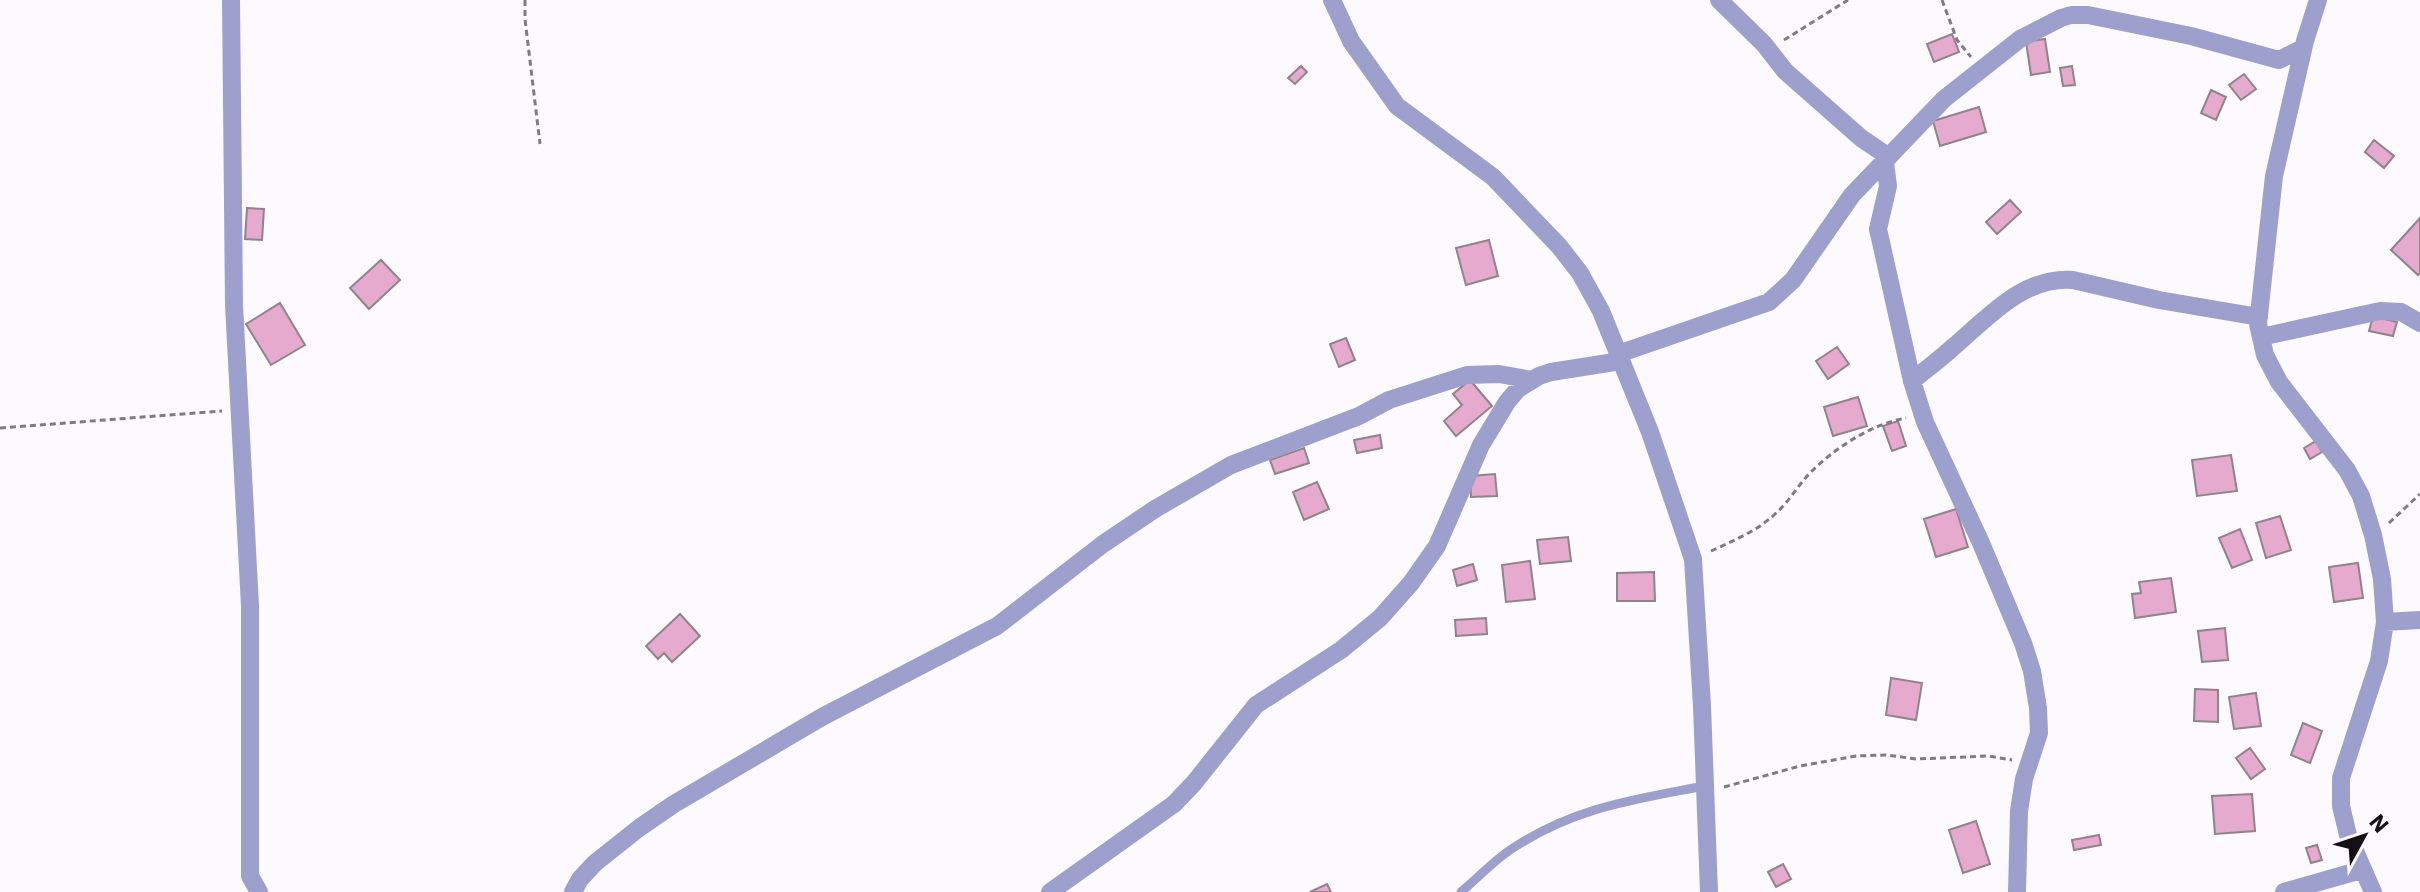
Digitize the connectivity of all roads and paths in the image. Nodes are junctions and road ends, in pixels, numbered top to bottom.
1 (231, 0) edge
2 (525, 0) edge
3 (1332, 0) edge
4 (1719, 0) edge
5 (1848, 0) edge
6 (1942, 0) edge
7 (2318, 0) edge
8 (1764, 44) junction
9 (2303, 48) junction
10 (2279, 60) junction
11 (1982, 68) junction
12 (2295, 85) junction
13 (540, 144) dead end
14 (1887, 160) junction
15 (2259, 317) junction
16 (2420, 323) edge
17 (2261, 337) junction
18 (1619, 357) junction
19 (1532, 380) junction
20 (1912, 381) junction
21 (238, 410) junction
22 (1923, 416) junction
23 (0, 428) edge
24 (2420, 494) edge
25 (2373, 535) junction
26 (1693, 559) junction
27 (2420, 620) edge
28 (2385, 622) junction
29 (2029, 762) junction
30 (1704, 788) junction
31 (2361, 870) junction
32 (259, 892) edge
33 (573, 892) edge
34 (1050, 892) edge
35 (1461, 892) edge
36 (1709, 892) edge
37 (2017, 892) edge
38 (2284, 892) edge
39 (2373, 892) edge

1 - 21 street
2 - 13 path
3 - 18 street
4 - 8 street
5 - 8 path
6 - 11 path
7 - 9 street
8 - 14 street
9 - 10 street
9 - 12 street
10 - 11 street
10 - 12 street
11 - 14 street
12 - 15 street
14 - 18 street
14 - 20 street
15 - 17 street
15 - 20 street
16 - 17 street
17 - 25 street
18 - 19 street
18 - 26 street
19 - 33 street
19 - 34 street
20 - 22 street
21 - 23 path
21 - 32 street
22 - 26 path
22 - 29 street
24 - 25 path
25 - 28 street
26 - 30 street
27 - 28 street
28 - 31 street
29 - 30 path
29 - 37 street
30 - 35 lane
30 - 36 street
31 - 38 street
31 - 39 street

